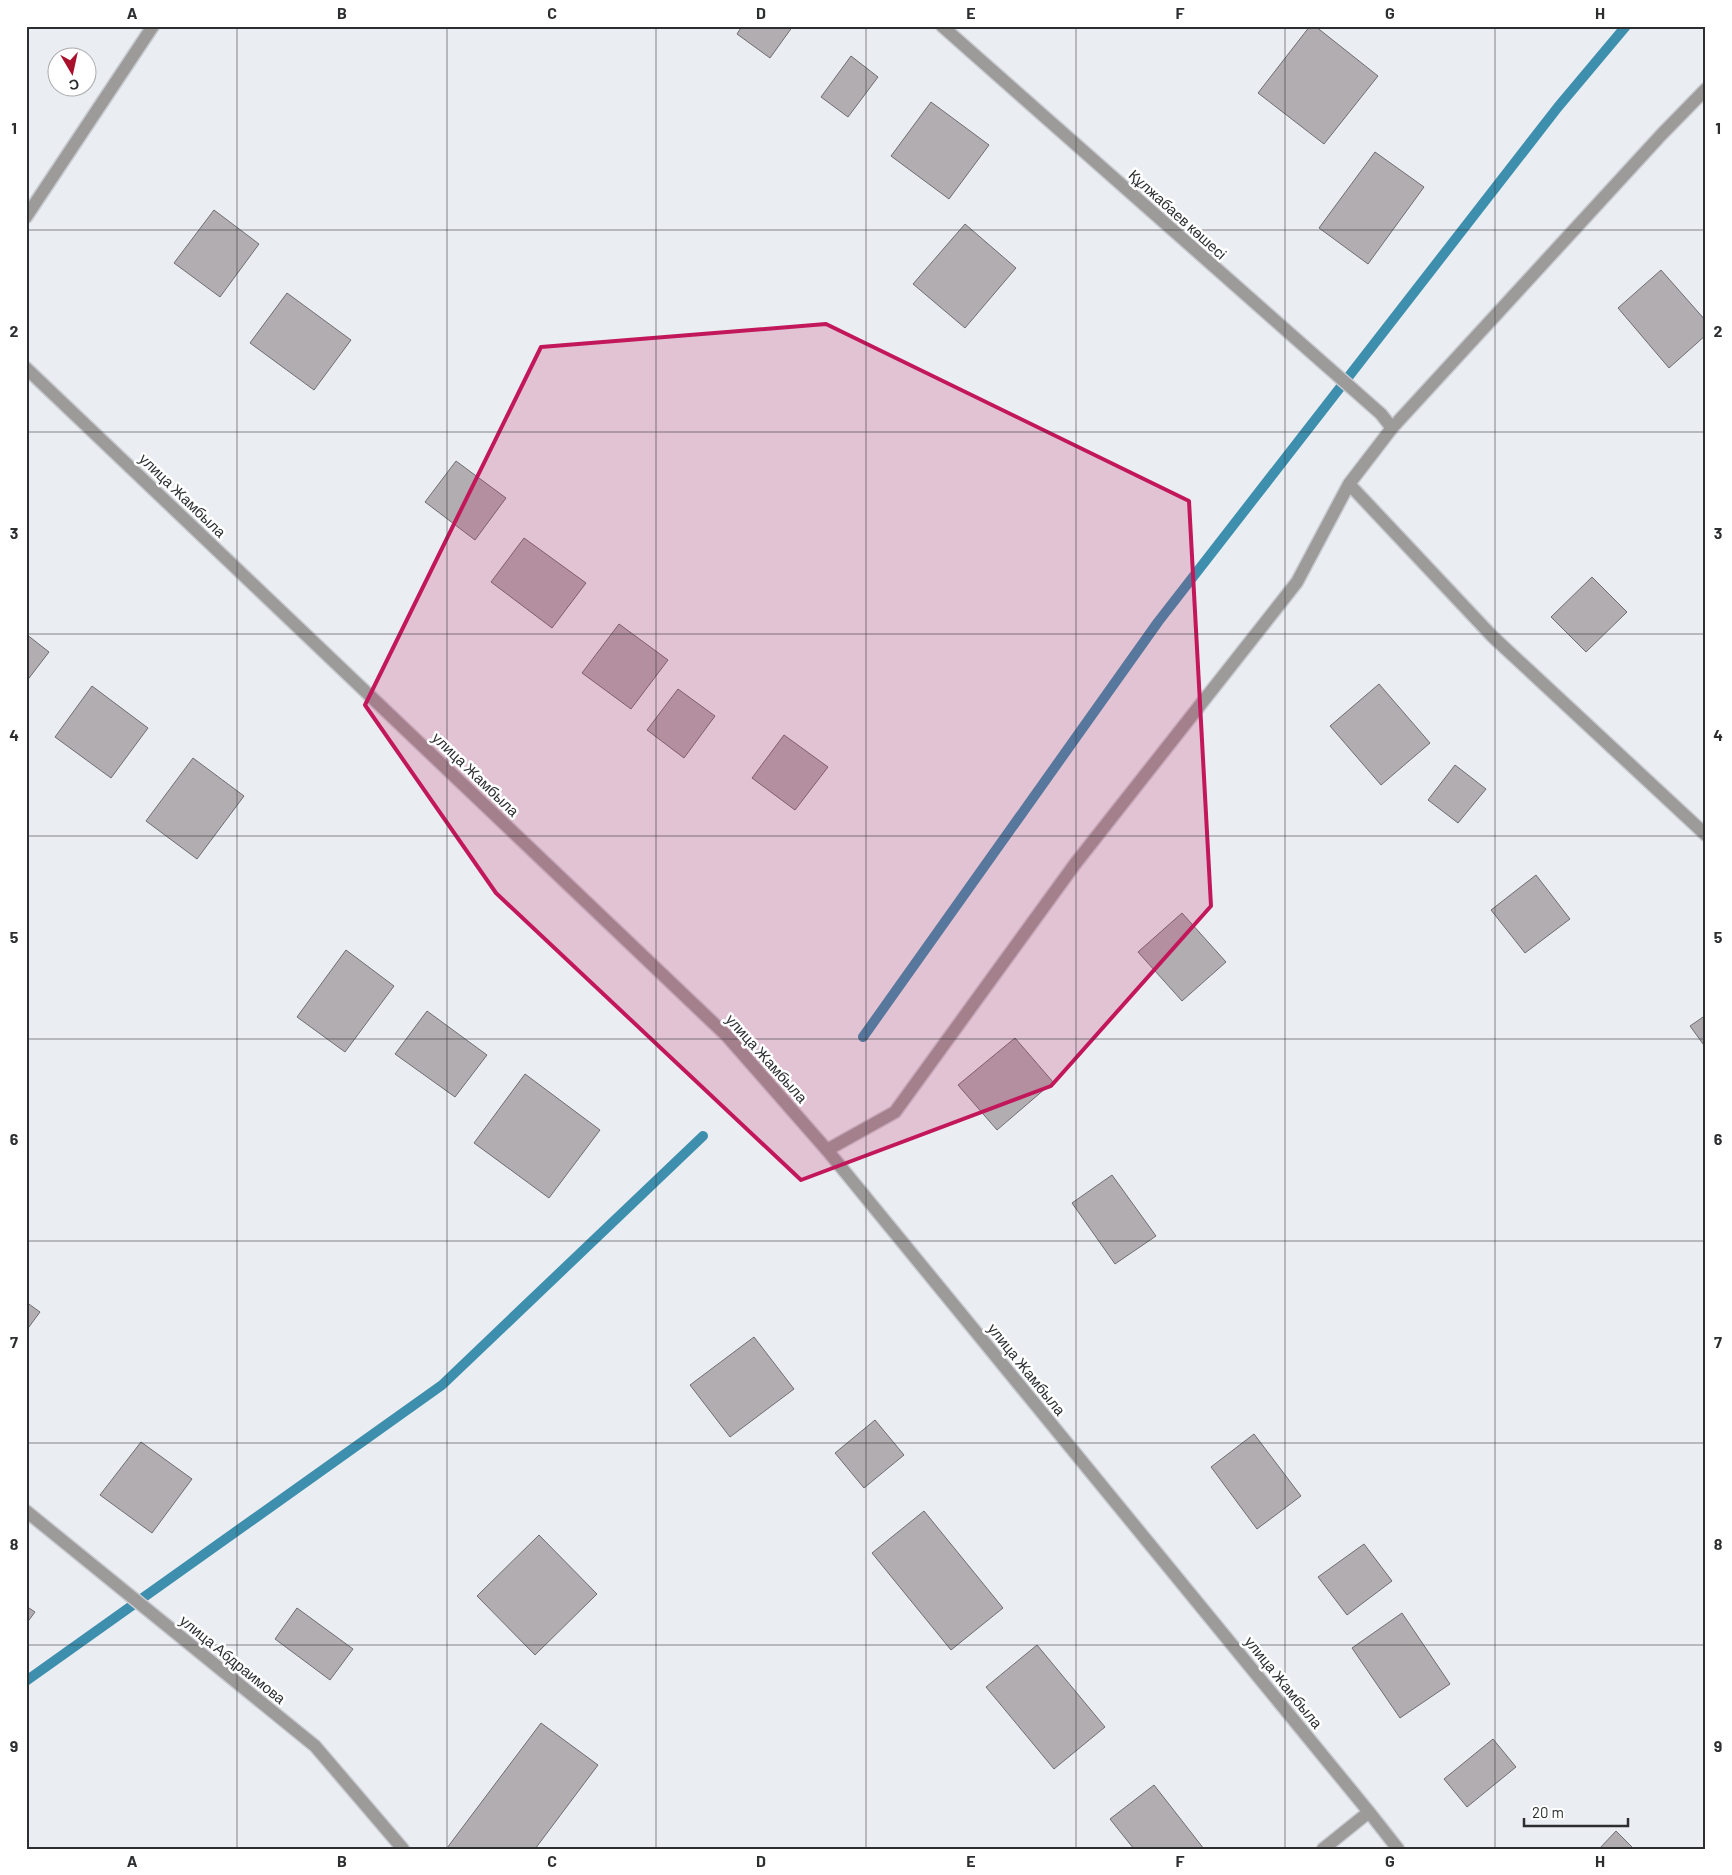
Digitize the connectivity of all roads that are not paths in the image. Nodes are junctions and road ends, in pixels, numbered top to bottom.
1 (153, 26) edge
2 (942, 26) edge
3 (1706, 89) edge
4 (26, 217) edge
5 (26, 368) edge
6 (1392, 428) junction
7 (1349, 484) junction
8 (1706, 836) edge
9 (827, 1150) junction
10 (26, 1511) edge
11 (1370, 1812) junction
12 (403, 1849) edge
13 (1323, 1849) edge
14 (1398, 1849) edge

1 - 4 street
2 - 6 street, Құлжабаев көшесі
3 - 6 street
5 - 9 street, улица Жамбыла
6 - 7 street
7 - 8 street
7 - 9 street
9 - 11 street, улица Жамбыла
10 - 12 street, улица Абдраимова
11 - 13 street
11 - 14 street, улица Жамбыла

